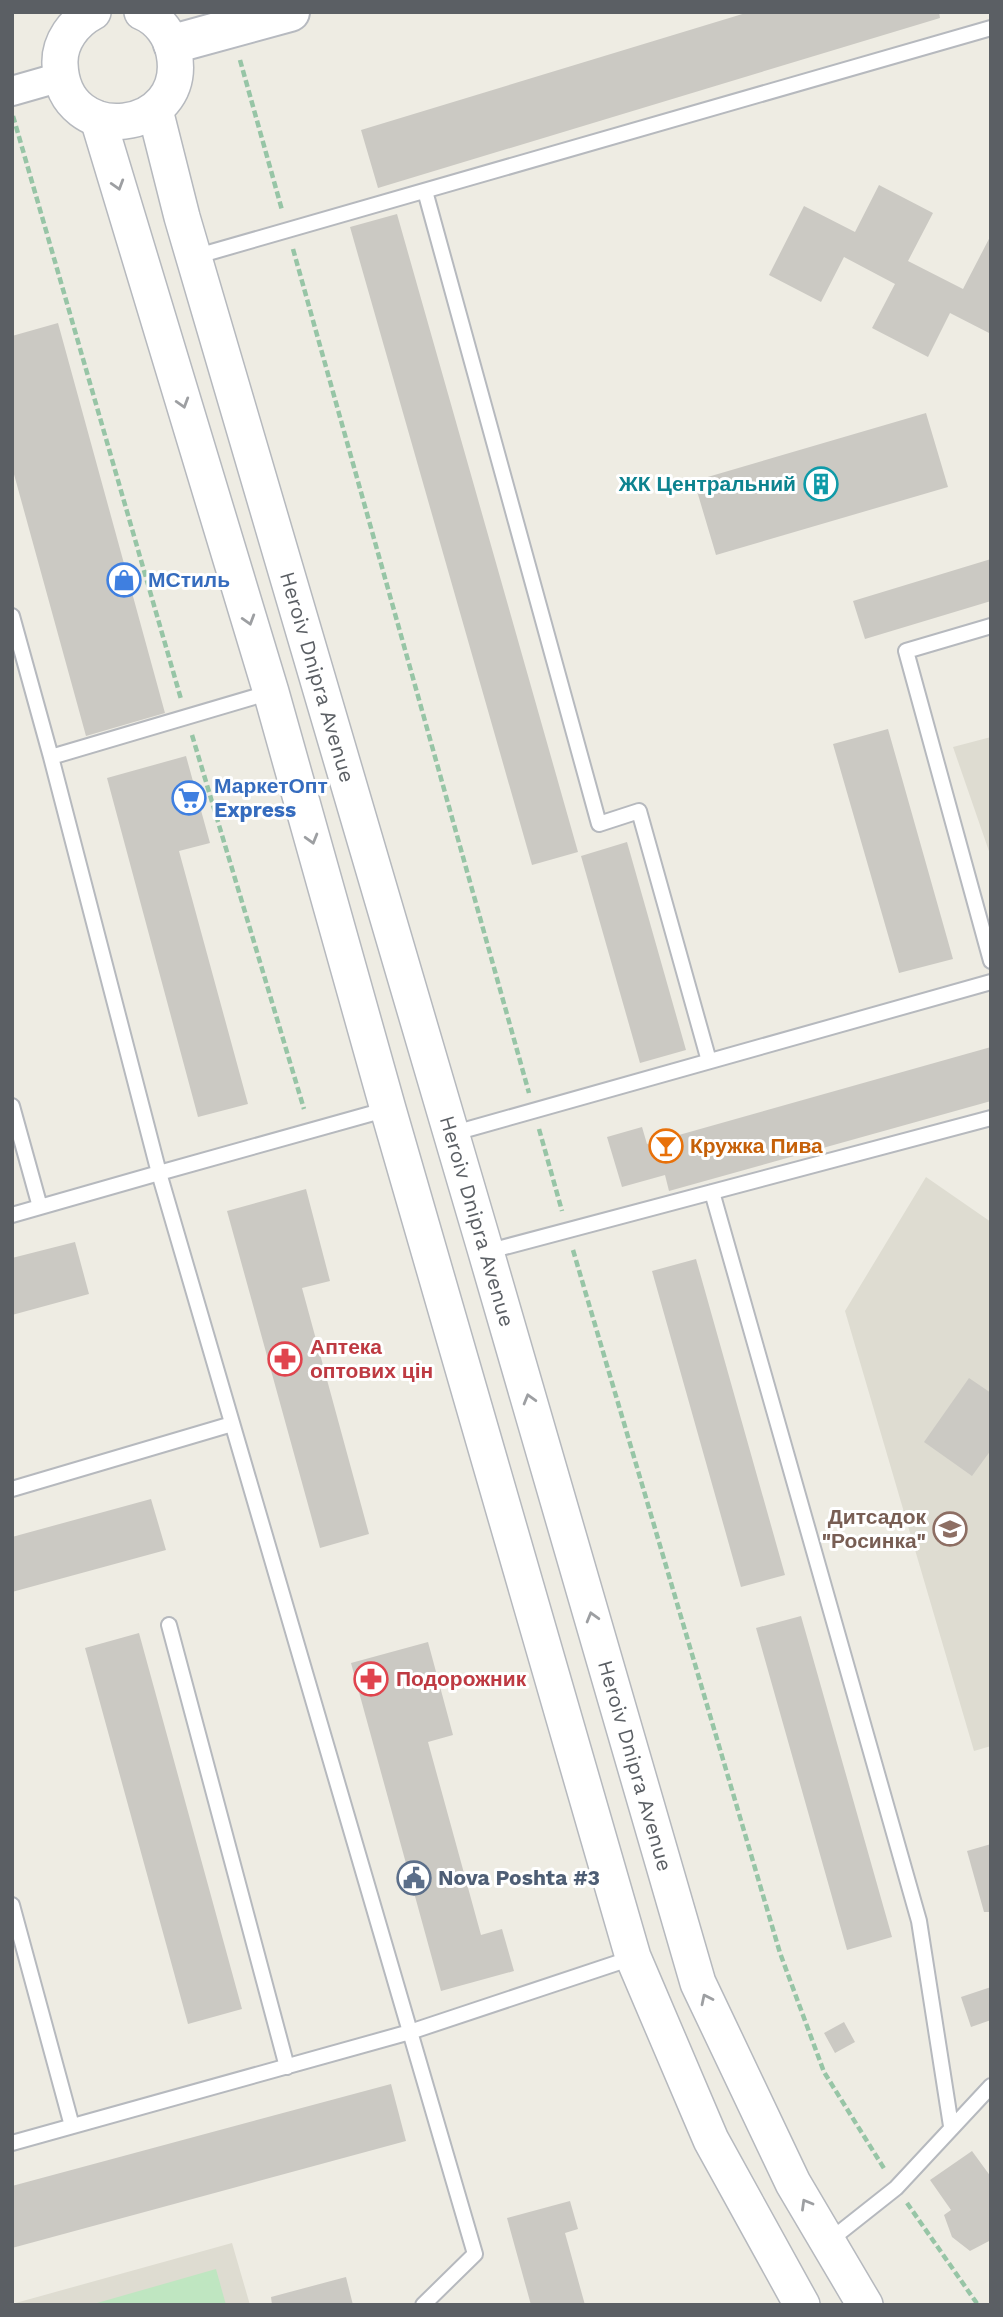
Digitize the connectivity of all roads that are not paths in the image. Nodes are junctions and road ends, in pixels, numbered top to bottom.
1 (142, 12) edge
2 (290, 12) edge
3 (78, 18) edge
4 (991, 28) edge
5 (173, 44) junction
6 (61, 77) junction
7 (12, 91) edge
8 (155, 110) junction
9 (98, 119) junction
10 (425, 191) junction
11 (194, 257) junction
12 (12, 616) edge
13 (991, 626) edge
14 (271, 692) junction
15 (51, 757) junction
16 (991, 961) edge
17 (991, 982) edge
18 (407, 985) junction
19 (356, 996) junction
20 (709, 1061) junction
21 (12, 1106) edge
22 (388, 1109) junction
23 (991, 1118) edge
24 (451, 1133) junction
25 (159, 1173) junction
26 (712, 1192) junction
27 (40, 1207) junction
28 (12, 1215) edge
29 (486, 1252) junction
30 (232, 1424) junction
31 (12, 1489) edge
32 (567, 1532) junction
33 (513, 1547) junction
34 (169, 1625) dead end
35 (12, 1906) edge
36 (633, 1957) junction
37 (410, 2032) junction
38 (286, 2067) junction
39 (991, 2086) edge
40 (72, 2126) junction
41 (951, 2126) junction
42 (12, 2143) edge
43 (828, 2242) junction
44 (423, 2305) edge
45 (802, 2305) edge
46 (865, 2305) edge

1 - 5 street
2 - 5 main road
3 - 6 street
4 - 10 lane
5 - 8 street
6 - 7 street
6 - 9 street
8 - 9 street
8 - 11 street, Heroiv Dnipra Avenue
9 -> 14 street
10 - 11 lane
10 - 20 lane
11 - 18 street, Heroiv Dnipra Avenue
12 - 15 lane
13 - 16 lane
14 - 15 lane
14 -> 19 street
15 - 25 lane
17 - 20 lane
18 - 19 street
18 - 24 street, Heroiv Dnipra Avenue
19 - 22 street
20 - 24 lane
21 - 27 lane
22 - 25 lane
22 - 33 street
23 - 26 lane
24 - 29 street, Heroiv Dnipra Avenue
25 - 27 lane
25 - 30 lane
26 - 29 lane
26 - 41 lane
27 - 28 lane
32 -> 29 street, Heroiv Dnipra Avenue
30 - 31 lane
30 - 37 lane
32 - 33 street
43 -> 32 street, Heroiv Dnipra Avenue
33 - 36 street
34 - 38 lane
35 - 40 lane
36 - 37 lane
36 - 45 street
37 - 38 lane
37 - 44 lane
38 - 40 lane
39 - 41 lane
40 - 42 lane
41 - 43 lane
43 - 46 street, Heroiv Dnipra Avenue

